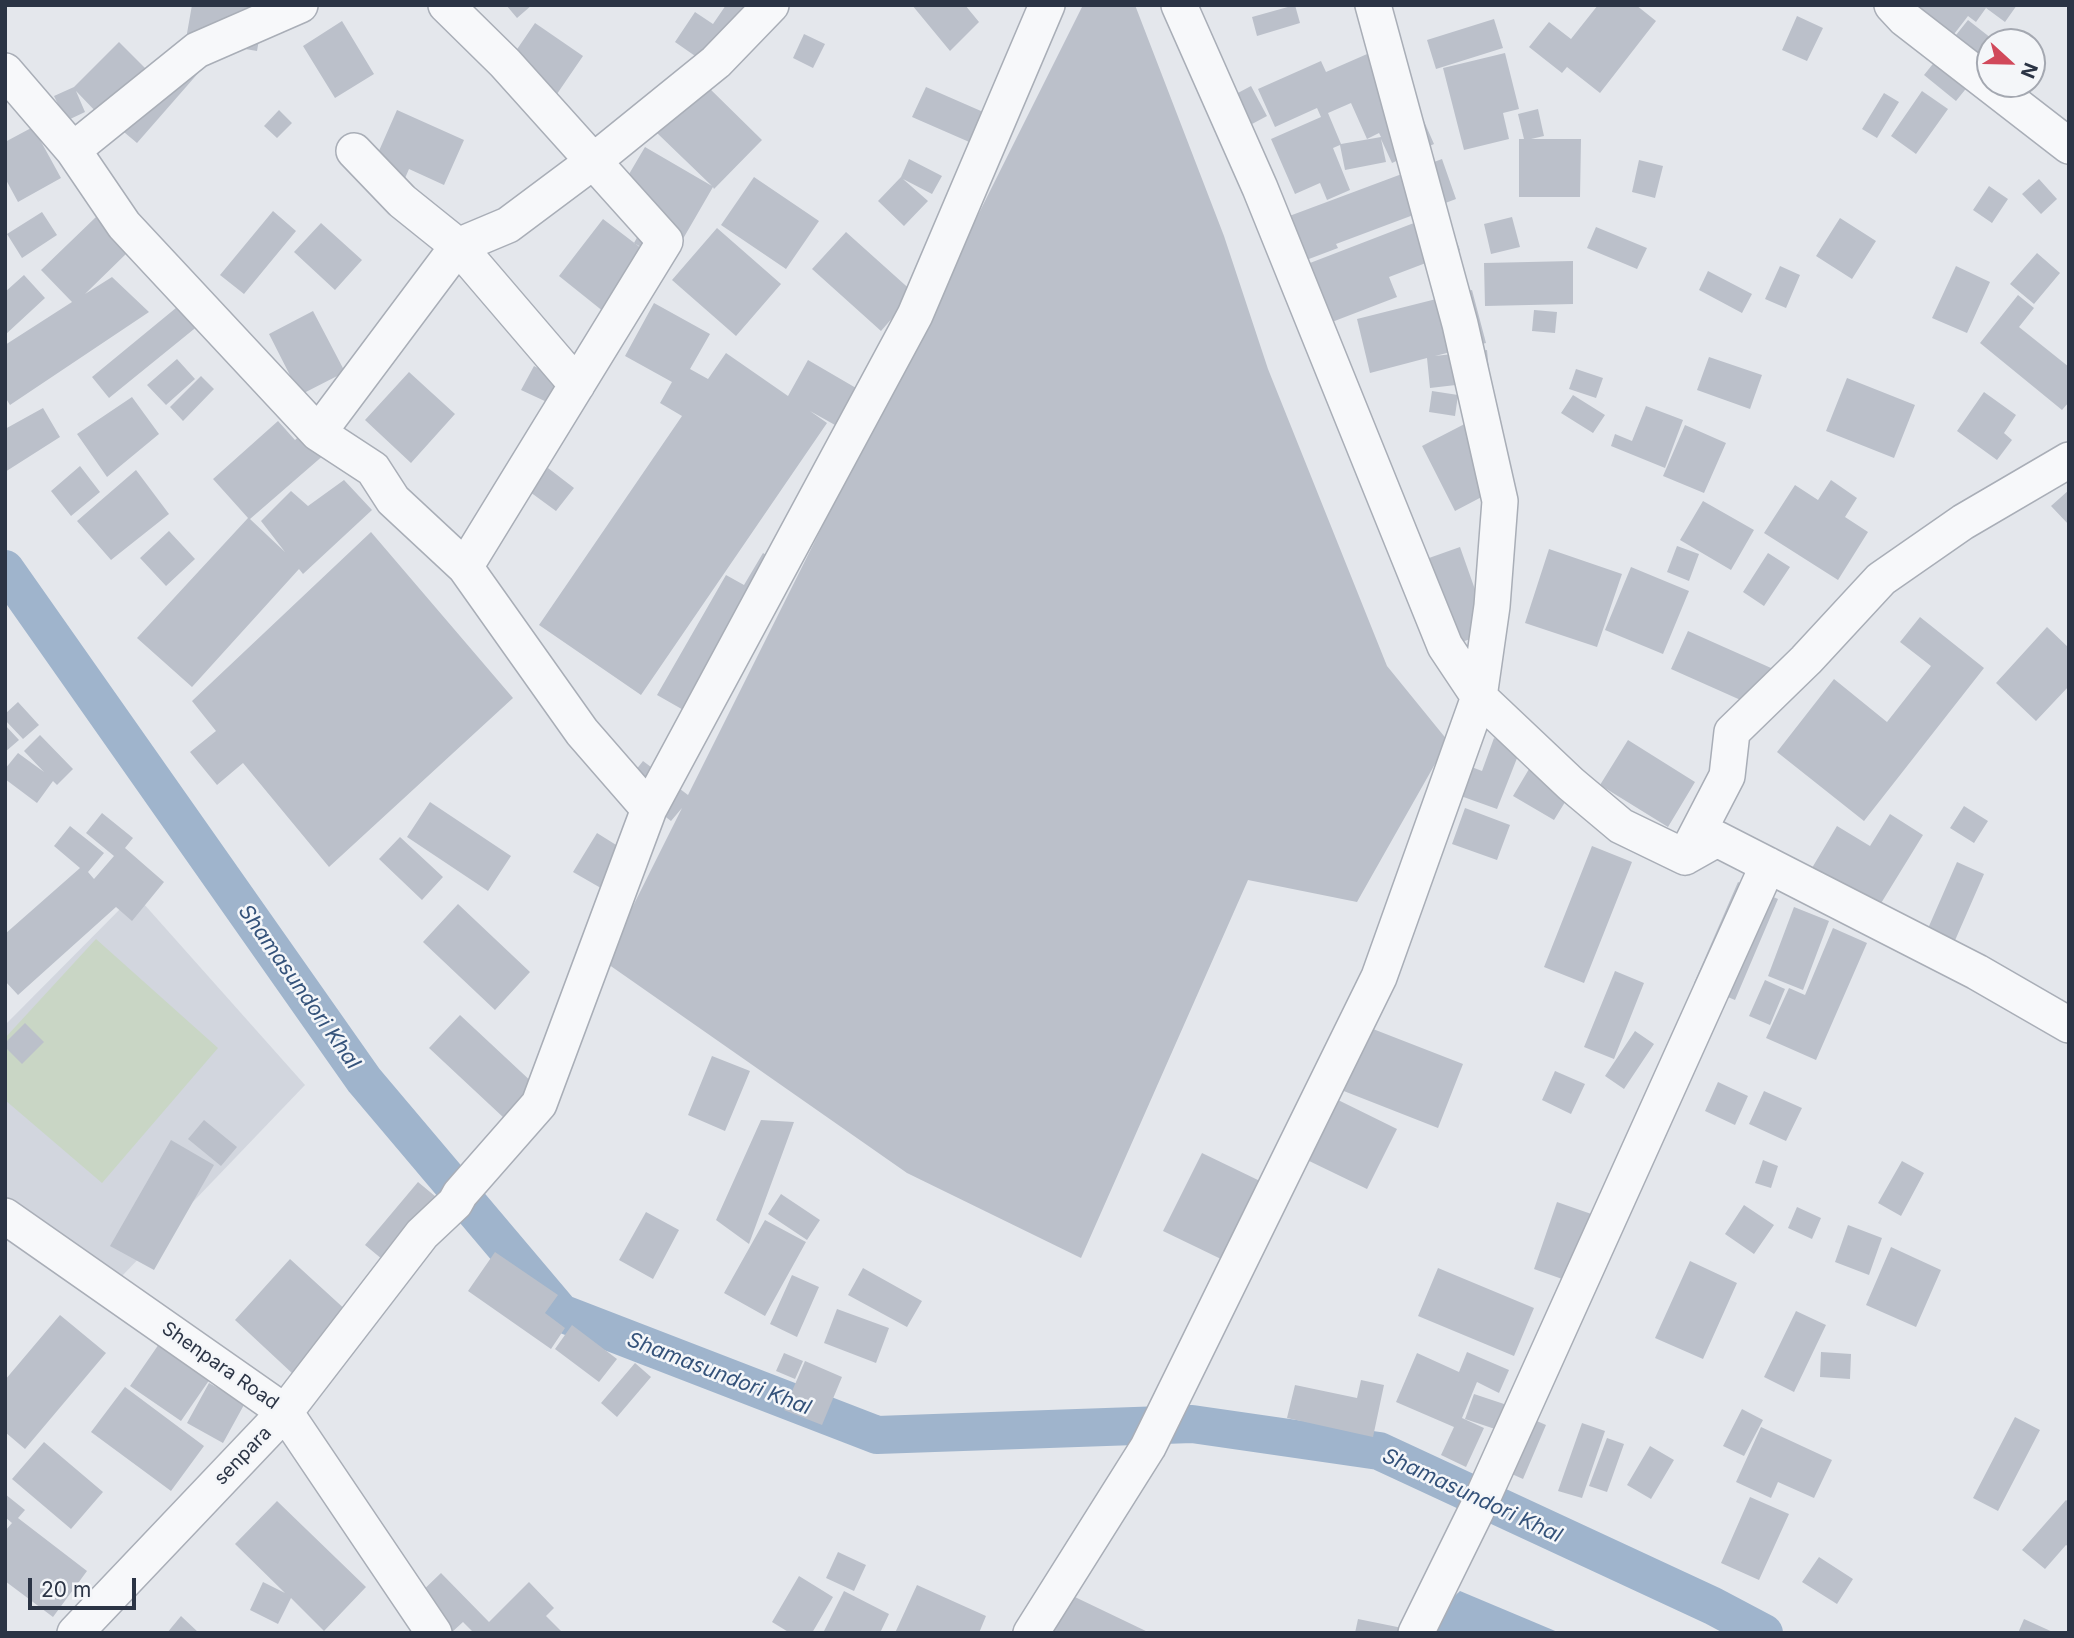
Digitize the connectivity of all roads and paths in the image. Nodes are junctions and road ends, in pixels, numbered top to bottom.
1 (300, 5) edge
2 (446, 5) edge
3 (771, 5) edge
4 (1047, 5) edge
5 (1178, 5) edge
6 (1373, 5) edge
7 (1892, 5) edge
8 (5, 71) edge
9 (2069, 146) edge
10 (73, 150) junction
11 (354, 151) dead end
12 (595, 160) junction
13 (458, 246) junction
14 (577, 386) junction
15 (318, 433) junction
16 (2069, 460) edge
17 (465, 567) junction
18 (1479, 697) junction
19 (649, 809) junction
20 (1685, 857) junction
21 (1768, 865) junction
22 (2069, 1025) edge
23 (5, 1216) edge
24 (285, 1412) junction
25 (75, 1633) edge
26 (434, 1633) edge
27 (1031, 1633) edge
28 (1416, 1633) edge

1 - 10 street
2 - 12 street
3 - 12 street
4 - 19 street, senpara
5 - 18 street
6 - 18 street
7 - 9 street
8 - 10 street
10 - 15 street
11 - 13 street
12 - 13 street
12 - 14 street
13 - 14 street
13 - 15 street
14 - 17 street
15 - 17 street
16 - 20 street
17 - 19 street
18 - 20 street
18 - 27 street
19 - 24 street, senpara
20 - 21 street
21 - 22 street
21 - 28 street
23 - 24 street, Shenpara Road
24 - 25 street, senpara
24 - 26 street, Shenpara Road

